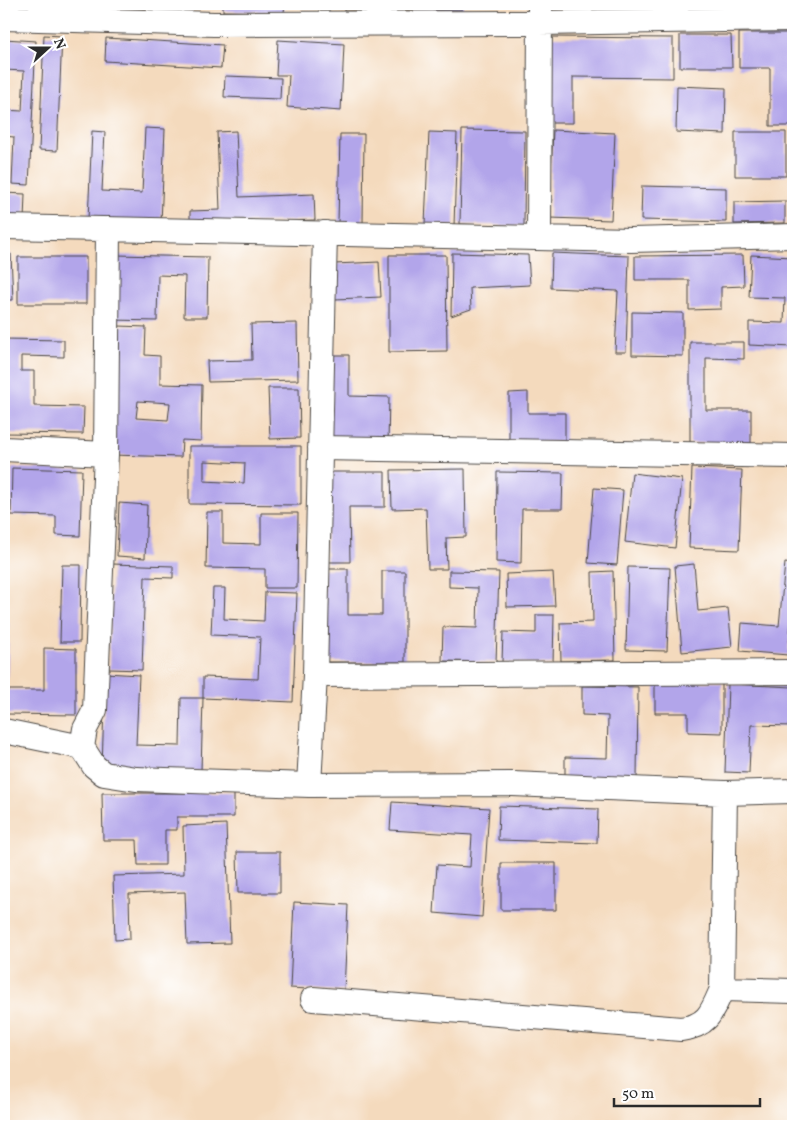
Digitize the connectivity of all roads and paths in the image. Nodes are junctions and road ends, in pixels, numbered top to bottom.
1 (539, 13) edge
2 (4, 18) edge
3 (793, 19) edge
4 (4, 227) edge
5 (108, 229) junction
6 (324, 233) junction
7 (793, 236) edge
8 (539, 238) junction
9 (320, 448) junction
10 (4, 449) edge
11 (106, 454) junction
12 (793, 456) edge
13 (793, 672) edge
14 (315, 676) junction
15 (4, 731) edge
16 (82, 747) junction
17 (309, 785) junction
18 (793, 791) edge
19 (725, 793) junction
20 (722, 989) junction
21 (793, 991) edge
22 (313, 999) dead end

1 - 2 street
1 - 3 street
1 - 8 street
4 - 5 street
5 - 6 street
5 - 11 street
6 - 8 street
6 - 9 street
7 - 8 street
9 - 12 street
9 - 14 street
10 - 11 street
11 - 16 street
13 - 14 street
14 - 17 street
15 - 16 street
16 - 17 street
17 - 19 street
18 - 19 street
19 - 20 street
20 - 21 street
20 - 22 street

